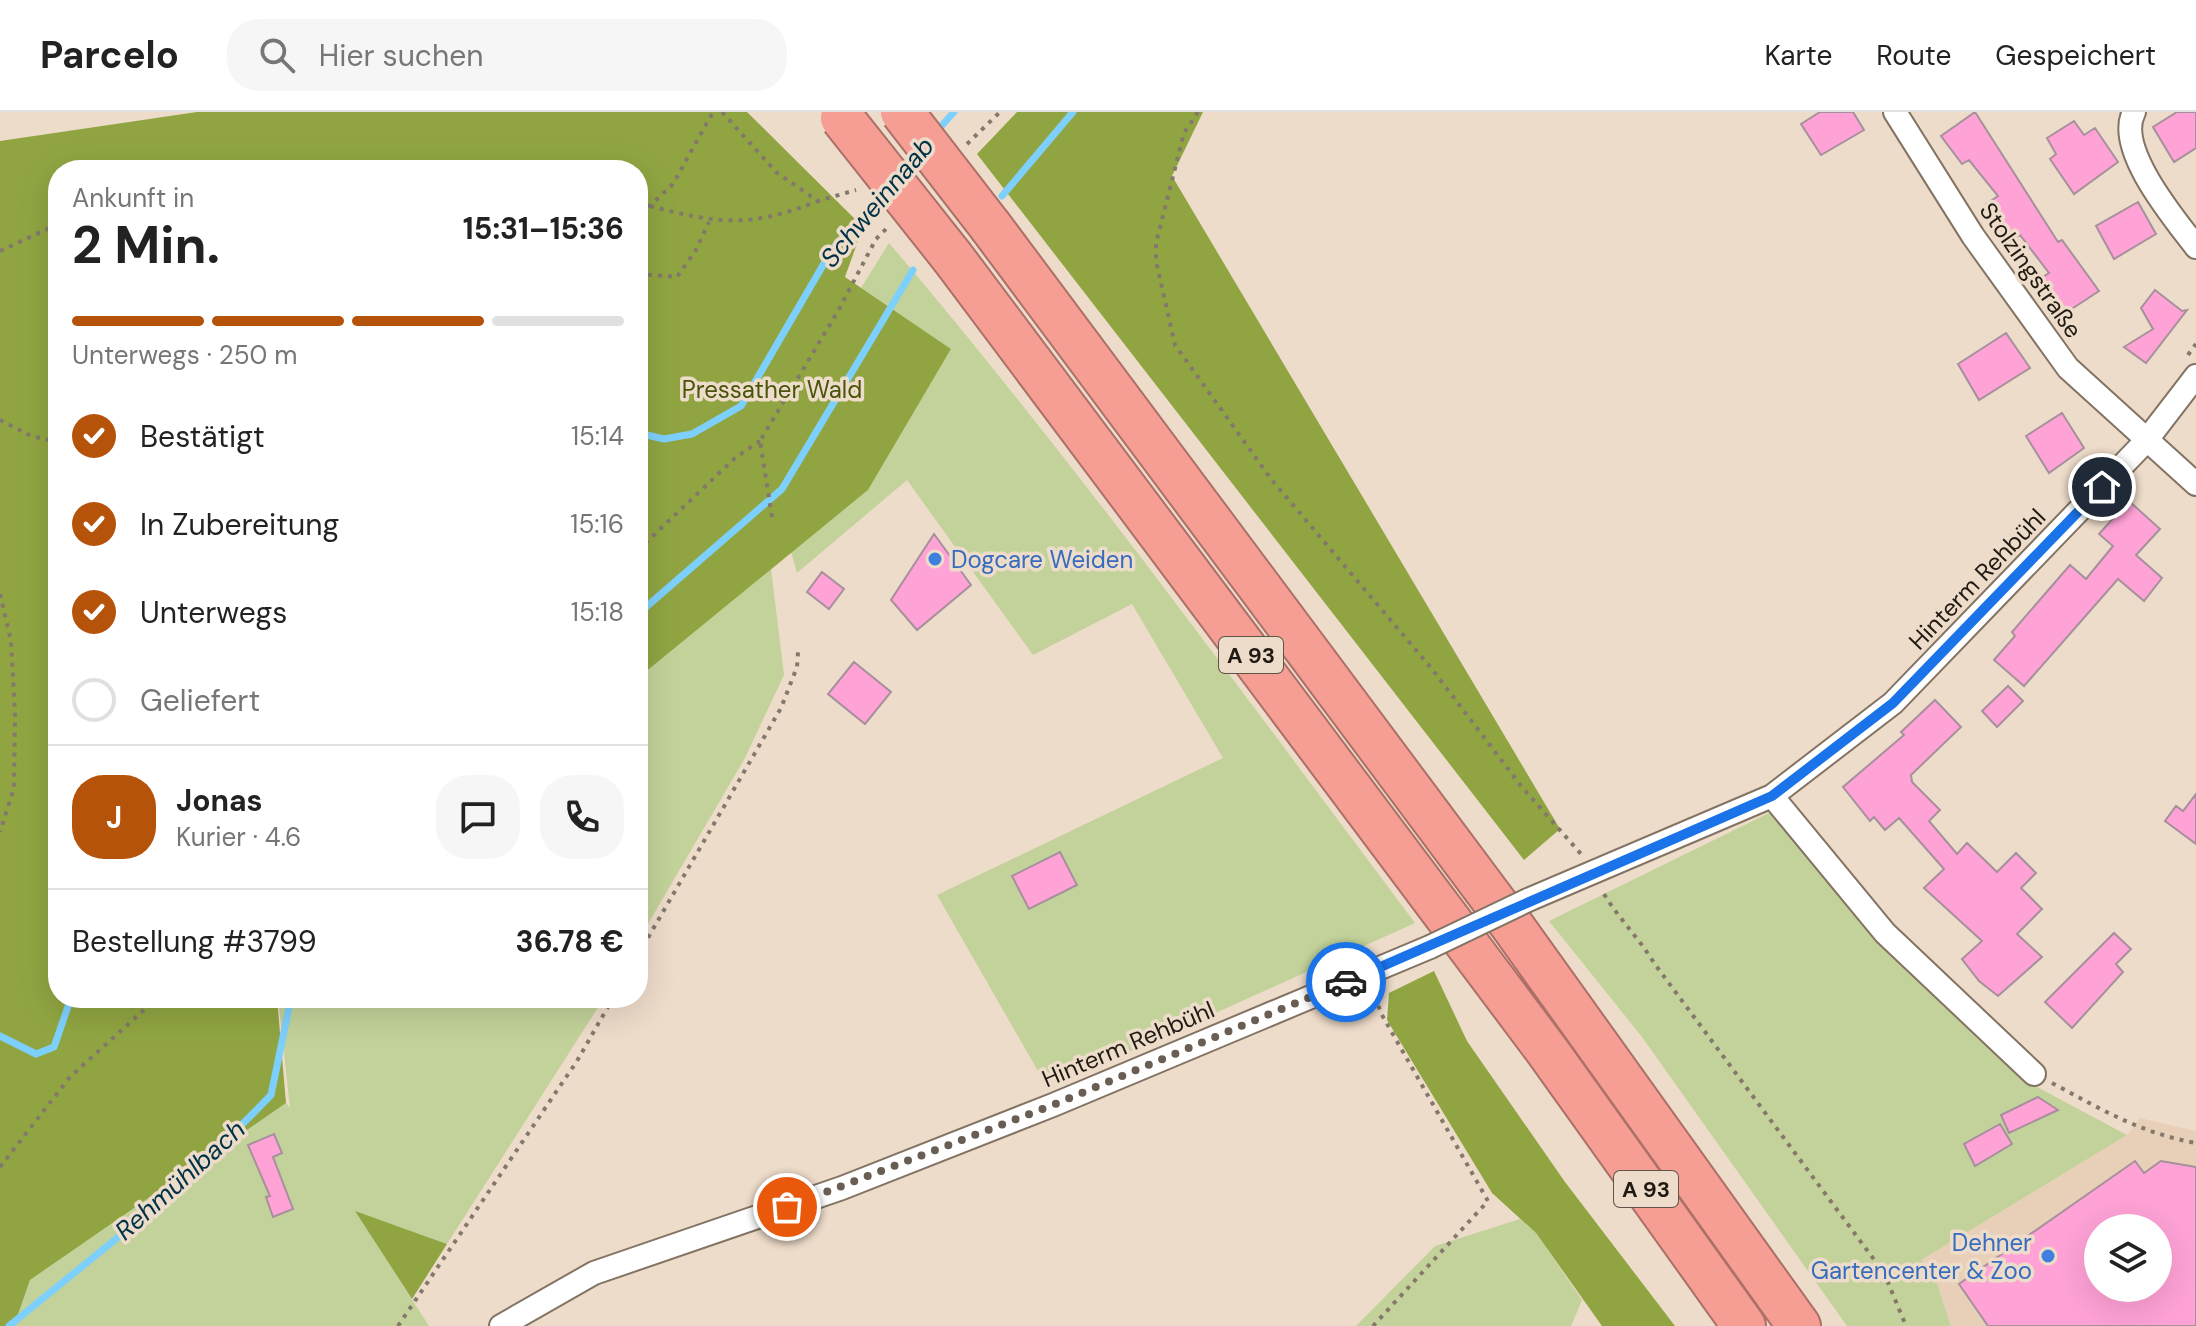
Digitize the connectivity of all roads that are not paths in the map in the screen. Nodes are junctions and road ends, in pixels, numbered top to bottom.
1 (902, 112) edge
2 (1895, 112) edge
3 (2134, 112) edge
4 (840, 115) edge
5 (2196, 247) edge
6 (2196, 376) edge
7 (2146, 441) junction
8 (2196, 484) edge
9 (1772, 796) junction
10 (2034, 1074) road end
11 (501, 1326) edge
12 (1744, 1326) edge
13 (1799, 1326) edge

1 - 13 highway, A 93, bridge
2 - 7 street, Stolzingstraße
3 - 5 street
4 - 12 highway, A 93, bridge
6 - 7 street, Hinterm Rehbühl
7 - 8 street, Stolzingstraße
7 - 9 street, Hinterm Rehbühl
9 - 10 street
9 - 11 street, Hinterm Rehbühl, bridge

